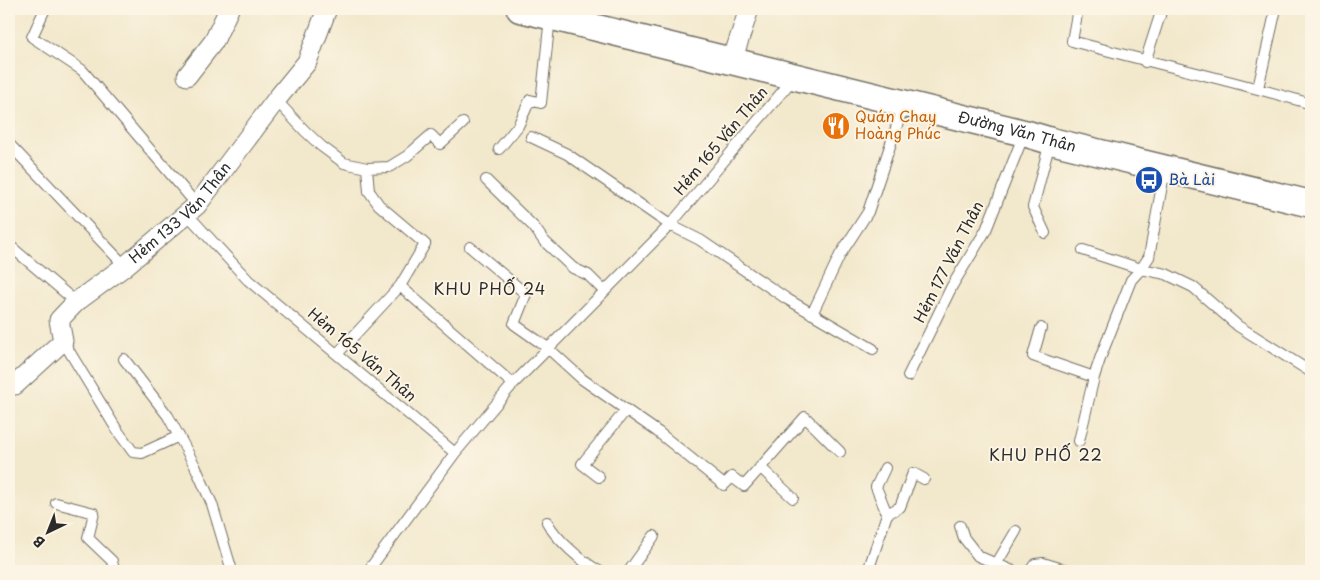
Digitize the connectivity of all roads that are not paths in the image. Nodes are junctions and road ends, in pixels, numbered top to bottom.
1 (44, 9) edge
2 (229, 9) edge
3 (327, 9) edge
4 (520, 9) edge
5 (749, 9) edge
6 (1078, 9) edge
7 (1162, 9) edge
8 (1276, 9) edge
9 (550, 16) junction
10 (732, 61) junction
11 (1145, 62) junction
12 (187, 76) dead end
13 (795, 77) junction
14 (1258, 88) junction
15 (276, 100) junction
16 (904, 104) junction
17 (1311, 104) edge
18 (463, 123) dead end
19 (1024, 133) junction
20 (531, 137) dead end
21 (1051, 142) junction
22 (9, 144) edge
23 (499, 150) dead end
24 (367, 168) junction
25 (1165, 168) junction
26 (486, 180) dead end
27 (1311, 204) edge
28 (192, 210) junction
29 (670, 225) junction
30 (1045, 233) dead end
31 (9, 245) edge
32 (470, 247) dead end
33 (1083, 250) dead end
34 (125, 266) junction
35 (1141, 269) junction
36 (400, 286) junction
37 (604, 291) junction
38 (76, 302) junction
39 (812, 314) junction
40 (1041, 328) dead end
41 (62, 341) junction
42 (548, 348) junction
43 (872, 349) dead end
44 (337, 354) junction
45 (124, 359) dead end
46 (1311, 372) edge
47 (908, 376) dead end
48 (1094, 377) junction
49 (9, 384) edge
50 (513, 384) junction
51 (626, 410) junction
52 (179, 436) junction
53 (1079, 441) dead end
54 (840, 452) dead end
55 (455, 453) junction
56 (760, 467) junction
57 (885, 468) dead end
58 (599, 477) dead end
59 (924, 478) dead end
60 (793, 498) dead end
61 (56, 503) dead end
62 (887, 514) junction
63 (546, 522) dead end
64 (960, 526) dead end
65 (1016, 531) dead end
66 (654, 536) dead end
67 (996, 567) edge
68 (1066, 570) edge
69 (114, 571) edge
70 (232, 571) edge
71 (368, 571) edge
72 (597, 571) edge
73 (629, 571) edge
74 (868, 571) edge
75 (1012, 571) edge
76 (1030, 571) edge

1 - 28 lane, Hẻm 165 Văn Thân
2 - 12 street
3 - 15 street, Hẻm 133 Văn Thân
4 - 9 street, Đường Văn Thân
5 - 10 street
6 - 11 lane
7 - 11 lane
8 - 14 lane
9 - 10 street, Đường Văn Thân
9 - 23 lane
10 - 13 street, Đường Văn Thân
11 - 14 lane
13 - 16 street, Đường Văn Thân
13 - 29 lane, Hẻm 165 Văn Thân
14 - 17 lane
15 - 24 lane
15 - 28 street, Hẻm 133 Văn Thân
16 - 19 street, Đường Văn Thân
16 - 39 lane
18 - 24 lane
19 - 21 street, Đường Văn Thân
19 - 47 lane, Hẻm 177 Văn Thân
20 - 29 lane
21 - 25 street, Đường Văn Thân
21 - 30 lane
22 - 34 lane
24 - 36 lane
25 - 27 street, Đường Văn Thân
25 - 35 lane
26 - 37 lane
28 - 34 street, Hẻm 133 Văn Thân
28 - 44 lane, Hẻm 165 Văn Thân
29 - 37 lane, Hẻm 165 Văn Thân
29 - 39 lane
31 - 38 lane
32 - 42 lane
33 - 35 lane
34 - 38 street, Hẻm 133 Văn Thân
35 - 46 lane
35 - 48 lane
36 - 44 lane
36 - 50 lane
37 - 42 lane, Hẻm 165 Văn Thân
38 - 41 street, Hẻm 133 Văn Thân
39 - 43 lane
40 - 48 lane
41 - 49 street
41 - 52 lane
42 - 50 lane, Hẻm 165 Văn Thân
42 - 51 lane
44 - 55 lane, Hẻm 165 Văn Thân
45 - 52 lane
48 - 53 lane
50 - 55 lane, Hẻm 165 Văn Thân
51 - 56 lane
51 - 58 lane
52 - 70 lane
54 - 56 lane
55 - 71 lane
56 - 60 lane
57 - 62 lane
59 - 62 lane
61 - 69 lane
62 - 74 lane
63 - 72 lane
64 - 67 lane
65 - 67 lane
66 - 73 lane
67 - 75 lane
68 - 76 lane

